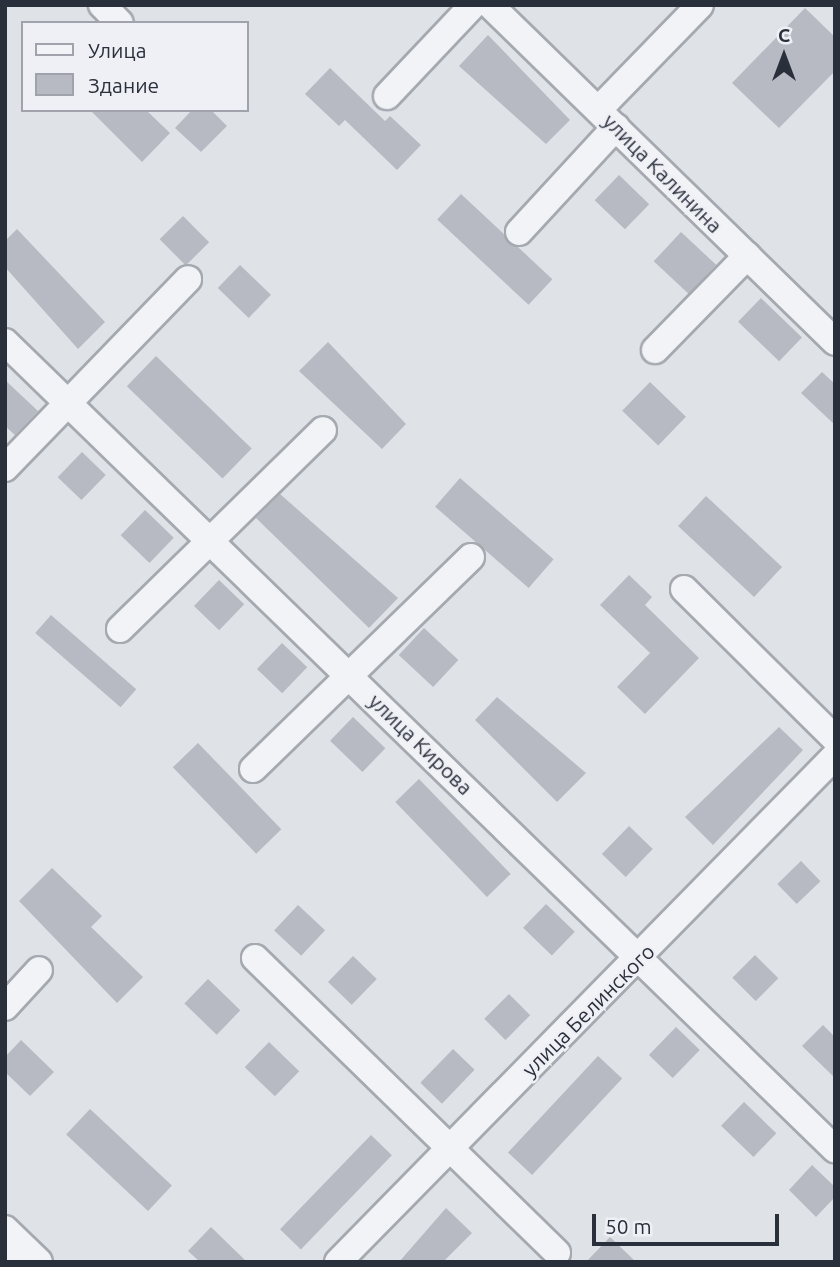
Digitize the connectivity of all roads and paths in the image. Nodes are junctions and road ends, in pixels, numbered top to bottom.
1 (102, 5) edge
2 (473, 5) edge
3 (490, 5) edge
4 (700, 5) edge
5 (118, 21) edge
6 (387, 96) dead end
7 (607, 118) junction
8 (519, 232) dead end
9 (747, 256) junction
10 (188, 279) dead end
11 (831, 330) edge
12 (5, 342) edge
13 (655, 350) dead end
14 (65, 400) junction
15 (323, 430) dead end
16 (5, 468) edge
17 (207, 537) junction
18 (471, 557) dead end
19 (684, 589) dead end
20 (120, 629) dead end
21 (351, 676) junction
22 (835, 739) edge
23 (835, 756) edge
24 (253, 769) dead end
25 (641, 957) junction
26 (255, 958) dead end
27 (39, 970) dead end
28 (5, 1007) edge
29 (835, 1149) edge
30 (448, 1150) junction
31 (5, 1229) edge
32 (558, 1253) dead end
33 (39, 1262) edge
34 (338, 1262) edge

1 - 5 street
2 - 6 street
3 - 7 street, улица Калинина
4 - 7 street
7 - 8 street
7 - 9 street, улица Калинина
9 - 11 street, улица Калинина
9 - 13 street
10 - 14 street
12 - 14 street, улица Кирова
14 - 16 street
14 - 17 street, улица Кирова
15 - 17 street
17 - 20 street
17 - 21 street, улица Кирова
18 - 21 street
19 - 22 street
21 - 24 street
21 - 25 street, улица Кирова
23 - 25 street, улица Белинского
25 - 29 street, улица Кирова
25 - 30 street, улица Белинского
26 - 30 street
27 - 28 street
30 - 32 street
30 - 34 street, улица Белинского
31 - 33 street

